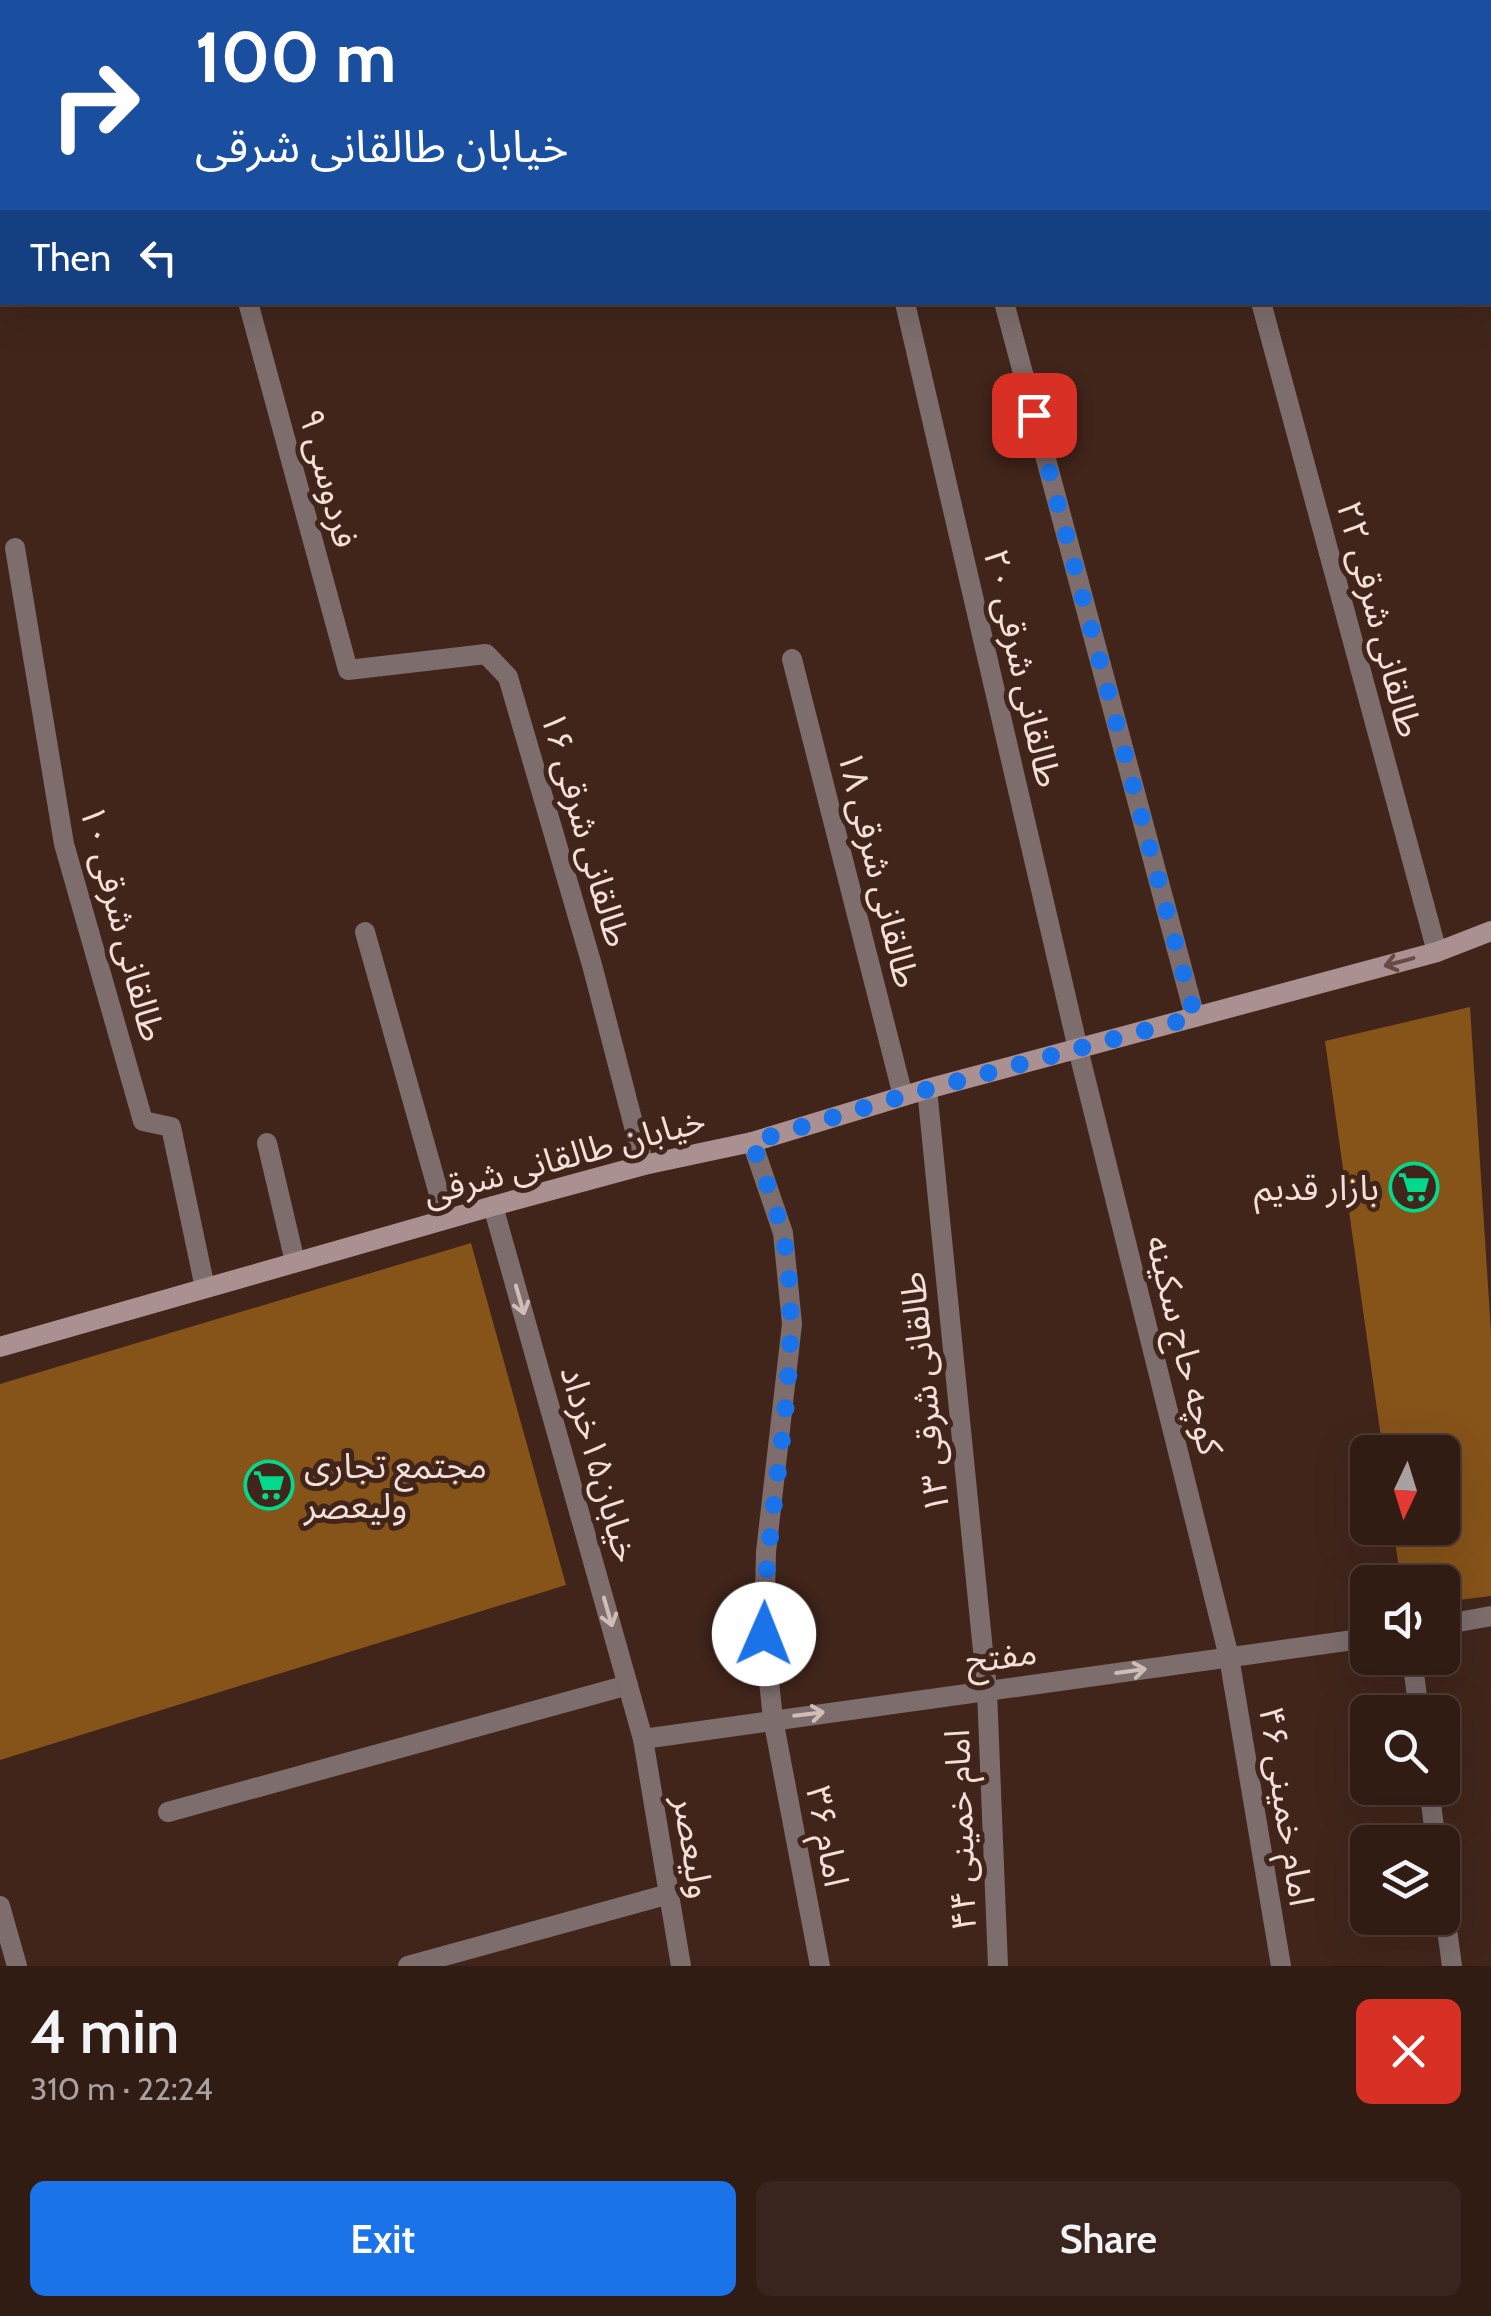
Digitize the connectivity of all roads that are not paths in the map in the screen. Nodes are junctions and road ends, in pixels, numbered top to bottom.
1 (249, 305) edge
2 (905, 305) edge
3 (1005, 305) edge
4 (1262, 305) edge
5 (15, 548) dead end
6 (792, 659) dead end
7 (348, 670) joint
8 (1491, 931) edge
9 (365, 932) dead end
10 (1437, 952) junction
11 (1195, 1017) junction
12 (1078, 1048) junction
13 (927, 1089) junction
14 (903, 1096) junction
15 (752, 1142) junction
16 (267, 1144) dead end
17 (644, 1165) junction
18 (493, 1206) junction
19 (446, 1219) junction
20 (295, 1262) junction
21 (205, 1288) junction
22 (0, 1347) edge
23 (1491, 1616) edge
24 (1460, 1622) edge
25 (1350, 1640) edge
26 (1229, 1657) junction
27 (628, 1684) junction
28 (987, 1691) junction
29 (773, 1719) junction
30 (643, 1739) junction
31 (168, 1812) dead end
32 (669, 1894) junction
33 (0, 1906) edge
34 (1448, 1935) edge
35 (17, 1966) edge
36 (408, 1966) edge
37 (681, 1966) edge
38 (820, 1966) edge
39 (998, 1966) edge
40 (1281, 1966) edge
41 (1452, 1966) edge

1 - 7 street, فردوسی ۹
2 - 12 street, طالقانی شرقی ۲۰
3 - 11 street
4 - 10 street, طالقانی شرقی ۲۲
5 - 21 street, طالقانی شرقی ۱۰
6 - 14 street, طالقانی شرقی ۱۸
7 - 17 street, طالقانی شرقی ۱۶
8 - 10 main road, خیابان طالقانی شرقی
9 - 19 street
10 -> 11 main road, خیابان طالقانی شرقی
11 - 12 main road, خیابان طالقانی شرقی
12 - 13 main road, خیابان طالقانی شرقی
12 - 26 street, کوچه حاج سکینه
13 - 14 main road, خیابان طالقانی شرقی
13 - 28 street, طالقانی شرقی ۱۳
14 - 15 main road, خیابان طالقانی شرقی
15 - 17 main road, خیابان طالقانی شرقی
15 - 29 street, امام ۳۶
16 - 20 street
17 - 18 main road, خیابان طالقانی شرقی
18 - 19 main road, خیابان طالقانی شرقی
18 -> 27 street, خیابان۱۵خرداد
19 - 20 main road, خیابان طالقانی شرقی
20 - 21 main road, خیابان طالقانی شرقی
21 - 22 main road, خیابان طالقانی شرقی
23 - 24 street
25 - 26 street, مفتح
28 -> 26 street, مفتح
26 - 40 street, امام خمینی ۴۶
27 - 30 street, خیابان۱۵خرداد
27 - 31 street
29 -> 28 street, مفتح
28 - 39 street, امام خمینی ۴۴
29 - 30 street, مفتح
29 - 38 street, امام ۳۶
30 - 32 street, ولیعصر
32 - 36 street
32 - 37 street, ولیعصر
33 - 35 street
34 - 41 street

